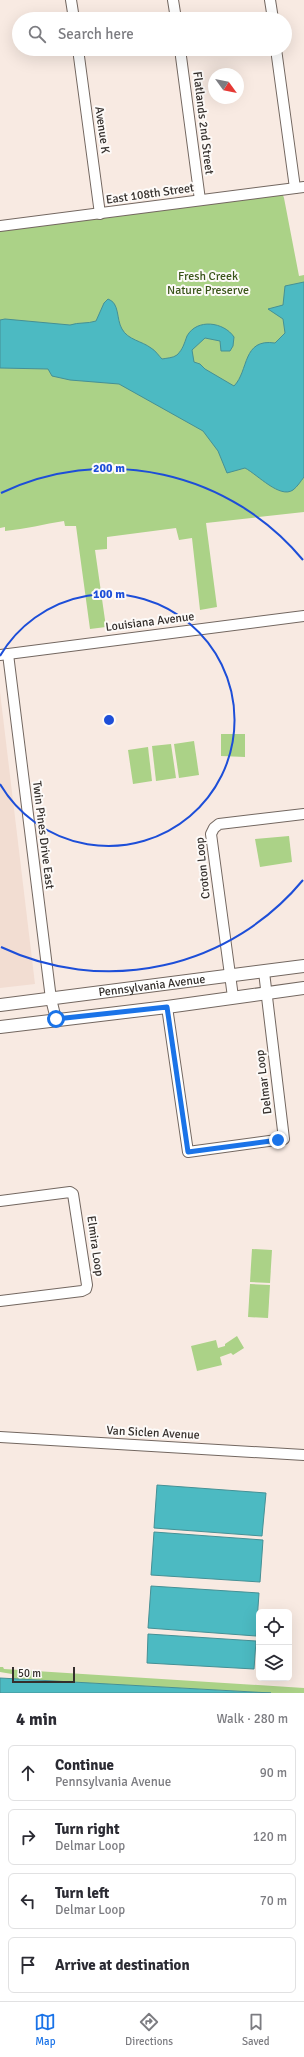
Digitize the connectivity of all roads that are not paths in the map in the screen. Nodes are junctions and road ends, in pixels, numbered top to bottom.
1 (71, 0) edge
2 (174, 0) edge
3 (270, 0) edge
4 (73, 12) edge
5 (175, 12) edge
6 (272, 12) edge
7 (79, 56) edge
8 (181, 56) edge
9 (277, 56) edge
10 (299, 188) edge
11 (200, 200) junction
12 (100, 214) junction
13 (0, 226) edge
14 (304, 616) edge
15 (4, 654) edge
16 (304, 814) edge
17 (304, 966) edge
18 (264, 972) junction
19 (230, 976) junction
20 (304, 988) edge
21 (266, 992) junction
22 (233, 997) junction
23 (51, 999) junction
24 (0, 1005) edge
25 (167, 1007) junction
26 (56, 1019) junction
27 (0, 1027) edge
28 (0, 1201) edge
29 (0, 1301) edge
30 (0, 1437) edge
31 (304, 1456) edge

1 - 4 street
2 - 5 street
3 - 6 street
7 - 12 street, Avenue K
8 - 11 street, Flatlands 2nd Street
9 - 10 street
10 - 11 street, East 108th Street
11 - 12 street, East 108th Street
12 - 13 street, East 108th Street
14 - 15 street, Louisiana Avenue
15 - 23 street, Twin Pines Drive East
16 - 19 street, Croton Loop
17 - 18 main road, Pennsylvania Avenue
18 - 19 main road, Pennsylvania Avenue
18 - 21 street, Delmar Loop
19 - 22 street, Croton Loop
19 - 23 main road, Pennsylvania Avenue
20 - 21 main road, Pennsylvania Avenue
21 - 22 main road, Pennsylvania Avenue
21 - 25 street, Delmar Loop
22 - 25 main road, Pennsylvania Avenue
23 - 24 main road, Pennsylvania Avenue
23 - 26 street, Twin Pines Drive East
25 - 26 main road, Pennsylvania Avenue
26 - 27 main road, Pennsylvania Avenue
28 - 29 street, Elmira Loop
30 - 31 street, Van Siclen Avenue

